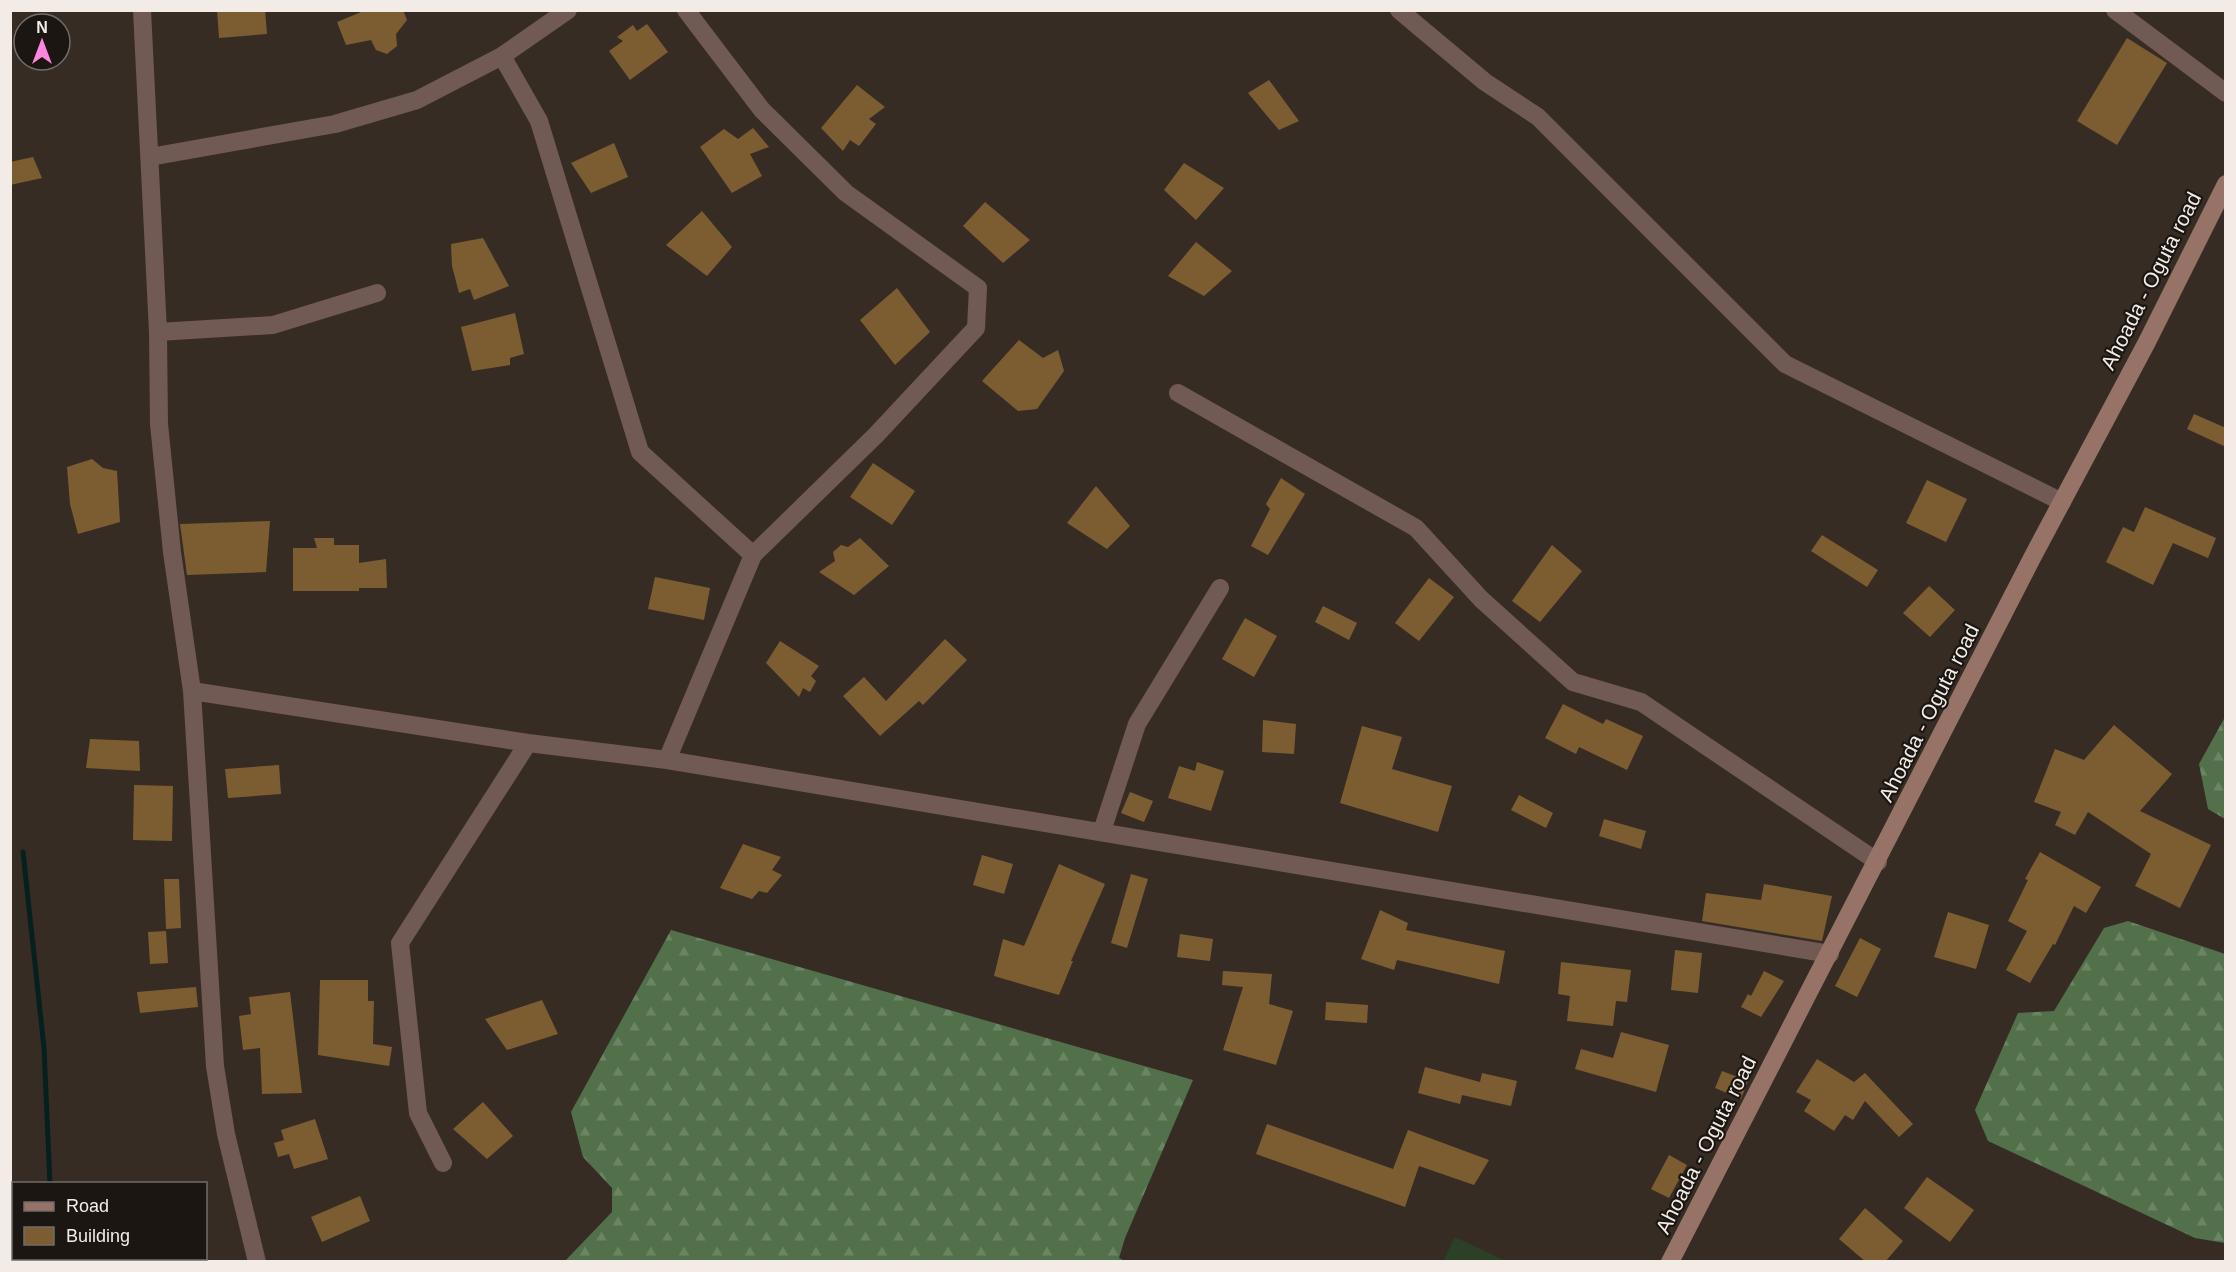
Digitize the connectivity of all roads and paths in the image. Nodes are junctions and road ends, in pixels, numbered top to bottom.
1 (142, 10) edge
2 (568, 10) edge
3 (686, 10) edge
4 (1399, 10) edge
5 (2115, 10) edge
6 (502, 56) junction
7 (2226, 93) edge
8 (150, 156) junction
9 (2226, 184) edge
10 (377, 293) dead end
11 (158, 332) junction
12 (1178, 393) dead end
13 (2062, 502) junction
14 (753, 555) junction
15 (1220, 588) dead end
16 (192, 691) junction
17 (528, 743) junction
18 (667, 760) junction
19 (1102, 831) junction
20 (1878, 862) junction
21 (1830, 954) junction
22 (443, 1163) dead end
23 (257, 1262) edge
24 (1671, 1262) edge

1 - 8 street
2 - 6 street
3 - 14 street
4 - 13 street
5 - 7 street
6 - 8 street
6 - 14 street
8 - 11 street
9 - 13 main road, Ahoada - Oguta road
10 - 11 street
11 - 16 street
12 - 20 street
13 - 20 main road, Ahoada - Oguta road
14 - 18 street
15 - 19 street
16 - 17 street
16 - 23 street
17 - 18 street
17 - 22 street
18 - 19 street
19 - 21 street
20 - 21 main road, Ahoada - Oguta road
21 - 24 main road, Ahoada - Oguta road

